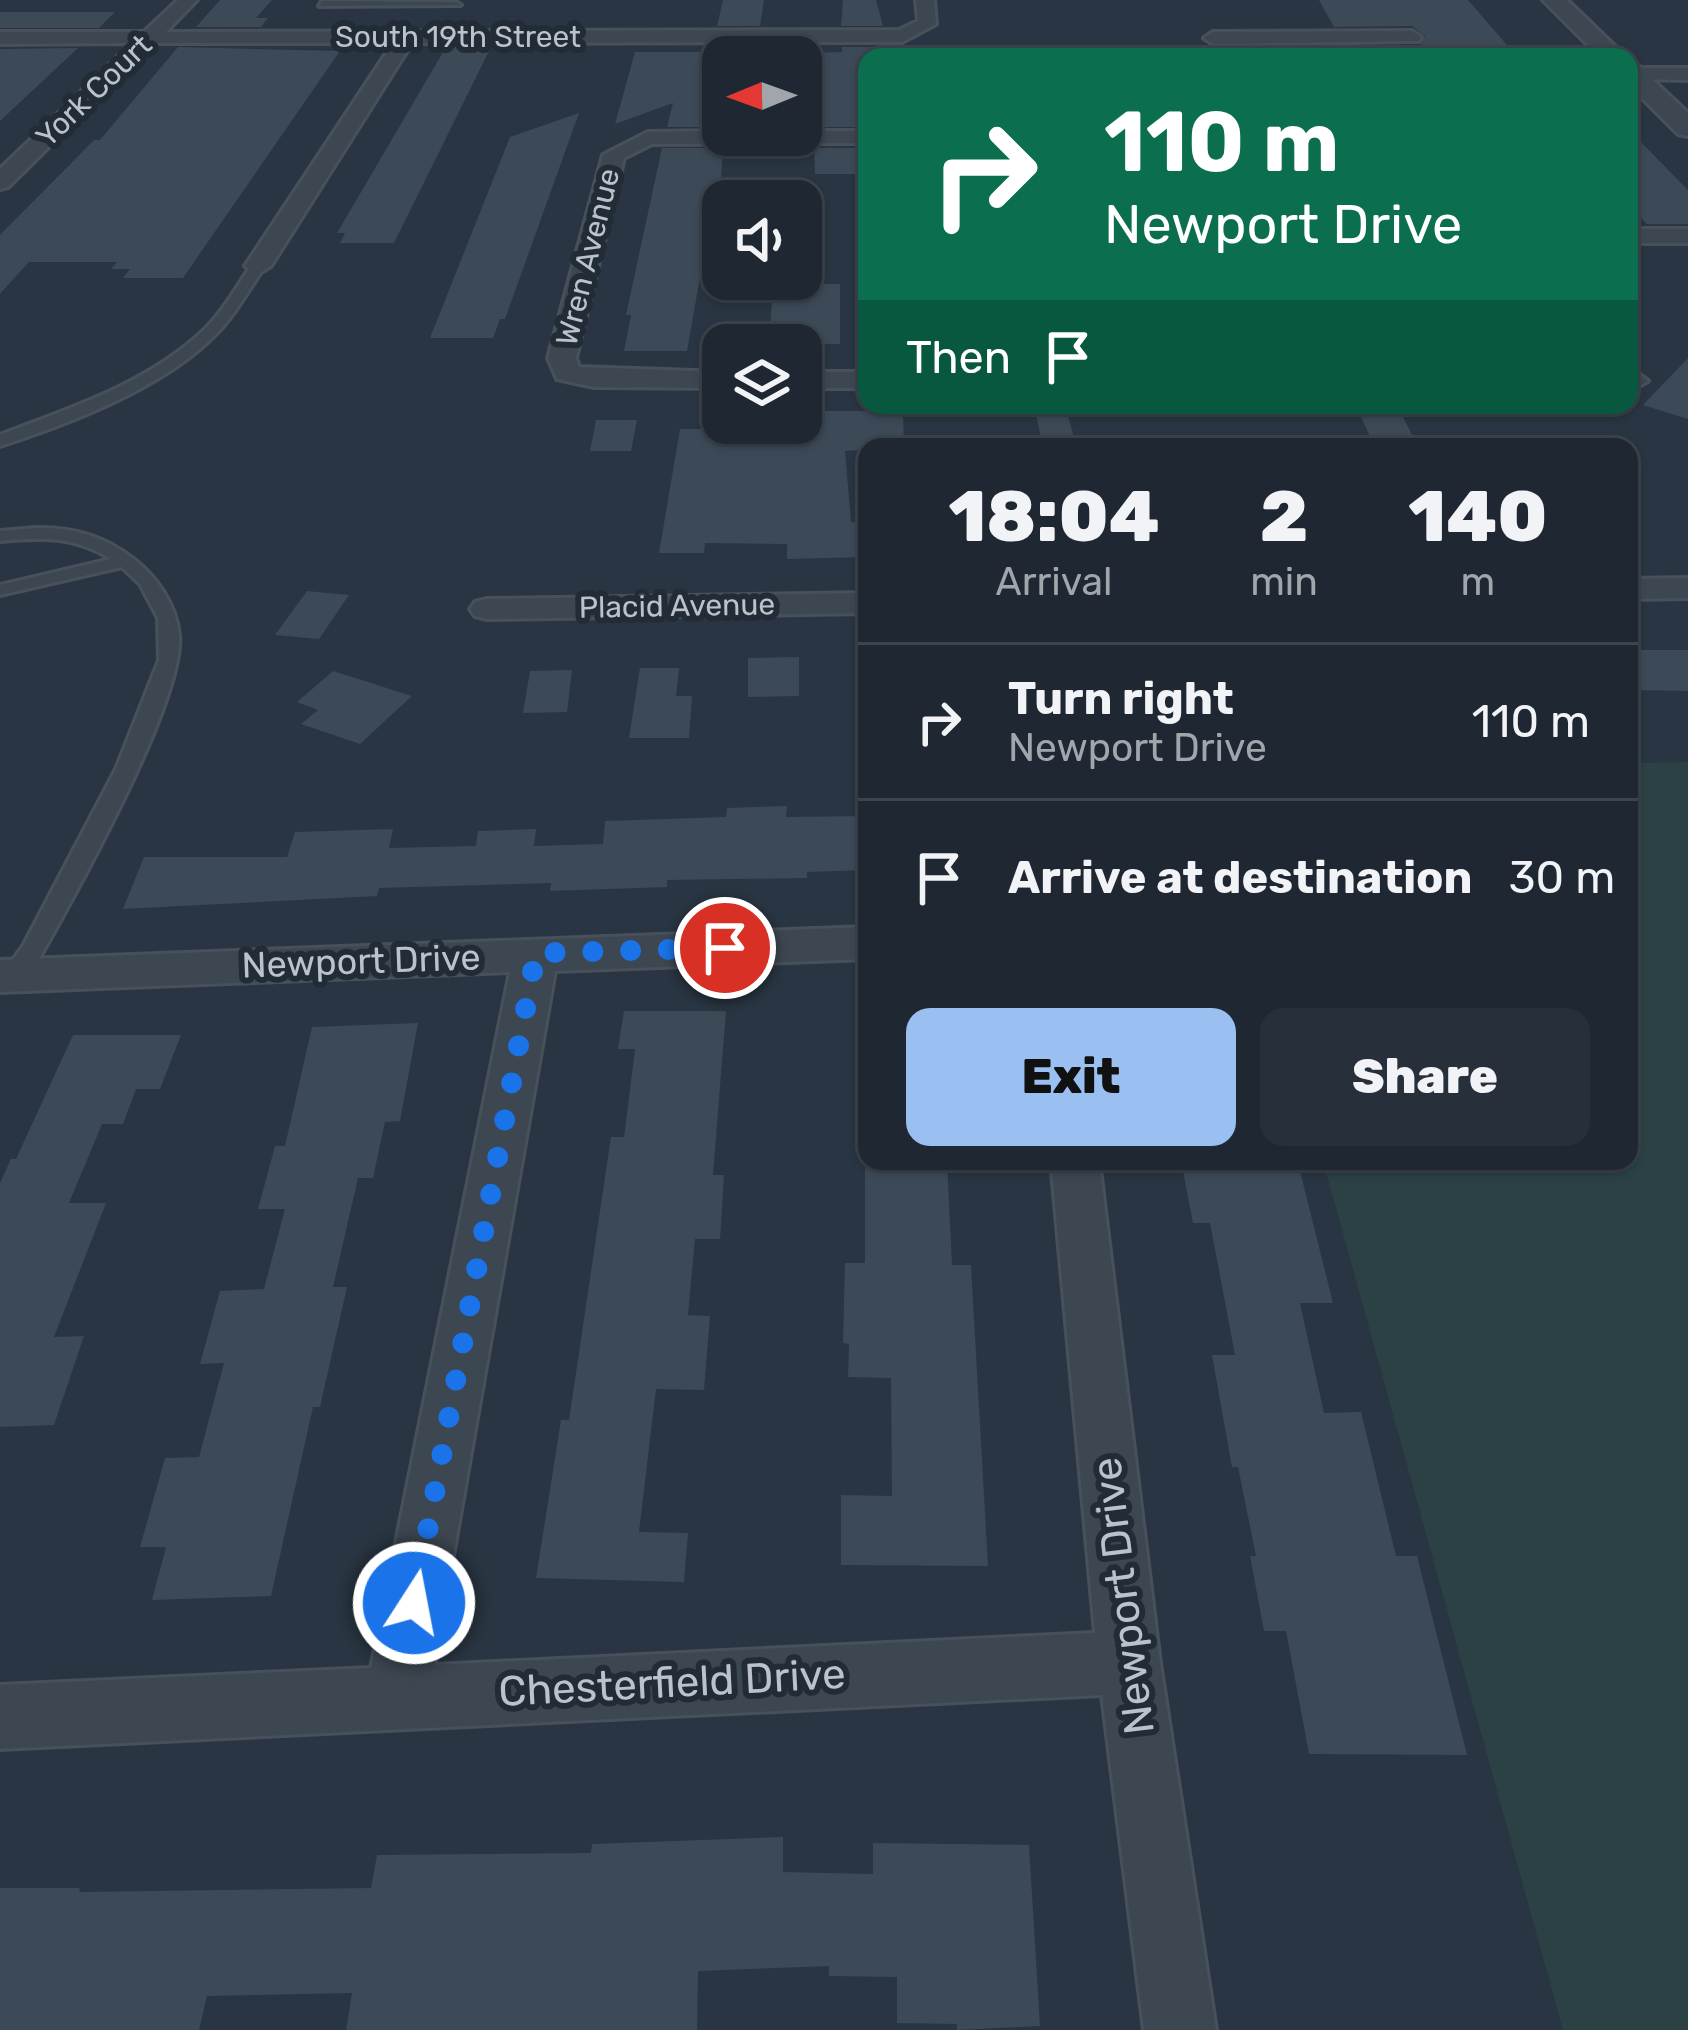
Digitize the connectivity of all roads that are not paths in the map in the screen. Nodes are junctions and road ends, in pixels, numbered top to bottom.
1 (188, 0) edge
2 (925, 0) edge
3 (1554, 0) edge
4 (322, 4) dead end
5 (410, 5) junction
6 (456, 5) dead end
7 (1281, 19) dead end
8 (398, 37) junction
9 (1293, 37) junction
10 (1412, 37) dead end
11 (0, 38) edge
12 (148, 38) junction
13 (1213, 38) dead end
14 (1605, 48) edge
15 (1638, 68) edge
16 (1688, 74) edge
17 (1638, 80) edge
18 (1688, 128) edge
19 (858, 137) edge
20 (0, 182) edge
21 (1638, 236) edge
22 (1688, 236) edge
23 (258, 266) joint
24 (702, 380) edge
25 (822, 380) edge
26 (858, 380) edge
27 (0, 441) edge
28 (0, 536) edge
29 (125, 561) junction
30 (1688, 588) edge
31 (0, 590) edge
32 (1638, 590) edge
33 (858, 603) edge
34 (487, 609) dead end
35 (858, 944) edge
36 (536, 953) junction
37 (4, 984) edge
38 (1076, 1170) edge
39 (1129, 1663) junction
40 (397, 1695) junction
41 (0, 1717) edge
42 (1180, 2030) edge

1 - 12 street, York Court
2 - 8 street, South 19th Street
3 - 14 street
4 - 5 lane
5 - 6 lane
5 - 8 lane
7 - 9 street
8 - 12 street, South 19th Street
8 - 23 street
9 - 10 street
9 - 13 street
11 - 12 street, South 19th Street
12 - 20 street, York Court
15 - 16 street
17 - 18 street
19 - 24 street, Wren Avenue
21 - 22 street
23 - 27 lane
25 - 26 street
28 - 29 lane
29 - 31 lane
29 - 37 lane
30 - 32 street
33 - 34 street, Placid Avenue
35 - 36 street, Newport Drive
36 - 37 street, Newport Drive
36 - 40 street
38 - 39 street, Newport Drive
39 - 40 street, Chesterfield Drive
39 - 42 street, Newport Drive
40 - 41 street, Chesterfield Drive

